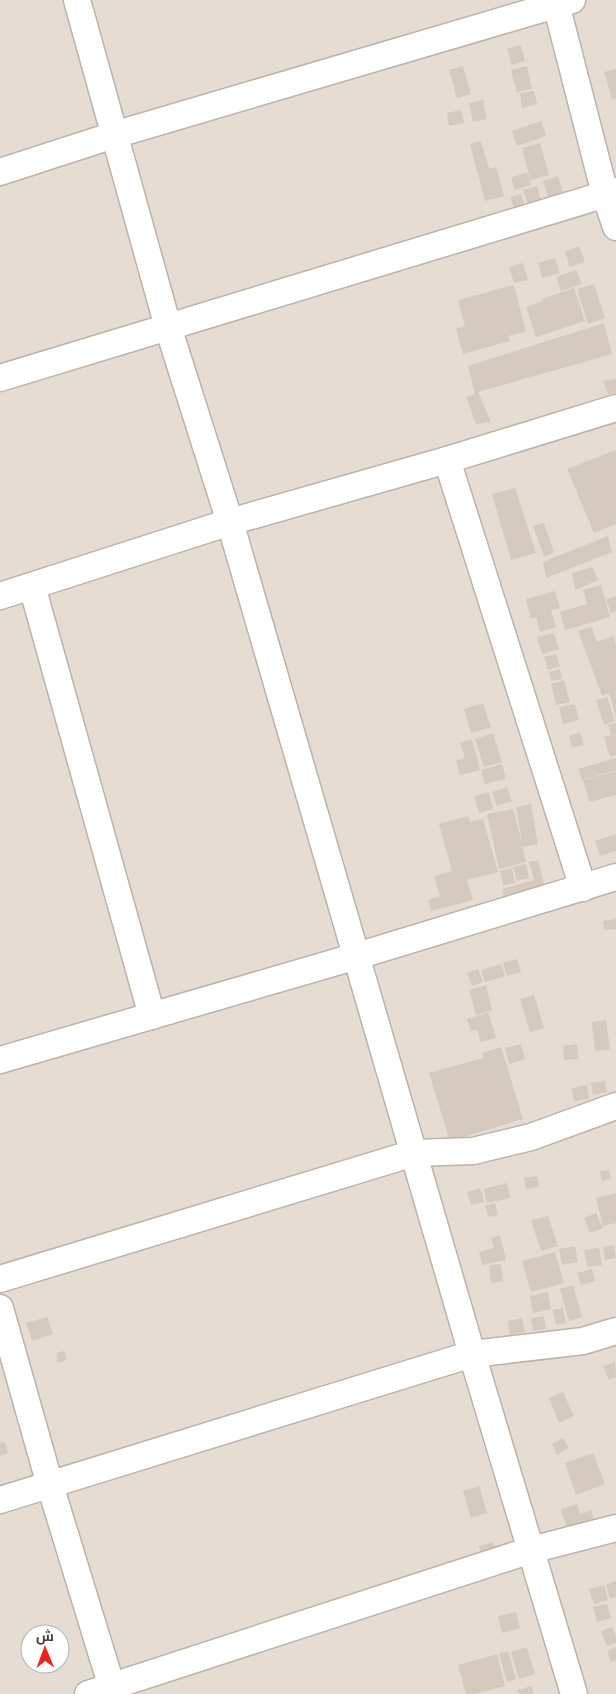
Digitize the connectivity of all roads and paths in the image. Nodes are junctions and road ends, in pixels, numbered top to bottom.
1 (77, 0) edge
2 (561, 2) edge
3 (114, 135) junction
4 (0, 172) edge
5 (611, 192) edge
6 (616, 227) edge
7 (168, 327) junction
8 (0, 378) edge
9 (616, 408) edge
10 (447, 460) junction
11 (230, 522) junction
12 (32, 586) junction
13 (0, 596) edge
14 (616, 877) edge
15 (583, 888) junction
16 (357, 956) junction
17 (152, 1016) junction
18 (0, 1060) edge
19 (616, 1106) edge
20 (414, 1153) junction
21 (0, 1279) edge
22 (0, 1308) edge
23 (616, 1331) edge
24 (472, 1354) junction
25 (50, 1485) junction
26 (0, 1500) edge
27 (616, 1528) edge
28 (531, 1550) junction
29 (105, 1692) edge
30 (574, 1694) edge

1 - 3 street
2 - 3 street
2 - 5 street
3 - 4 street
3 - 7 street
5 - 6 street
5 - 7 street
7 - 8 street
7 - 11 street
9 - 10 street
10 - 11 street
10 - 15 street
11 - 12 street
11 - 16 street
12 - 13 street
12 - 17 street
14 - 15 street
15 - 16 street
16 - 17 street
16 - 20 street
17 - 18 street
19 - 20 street
20 - 21 street
20 - 24 street
22 - 25 street
23 - 24 street
24 - 25 street
24 - 28 street
25 - 26 street
25 - 29 street
27 - 28 street
28 - 29 street
28 - 30 street

